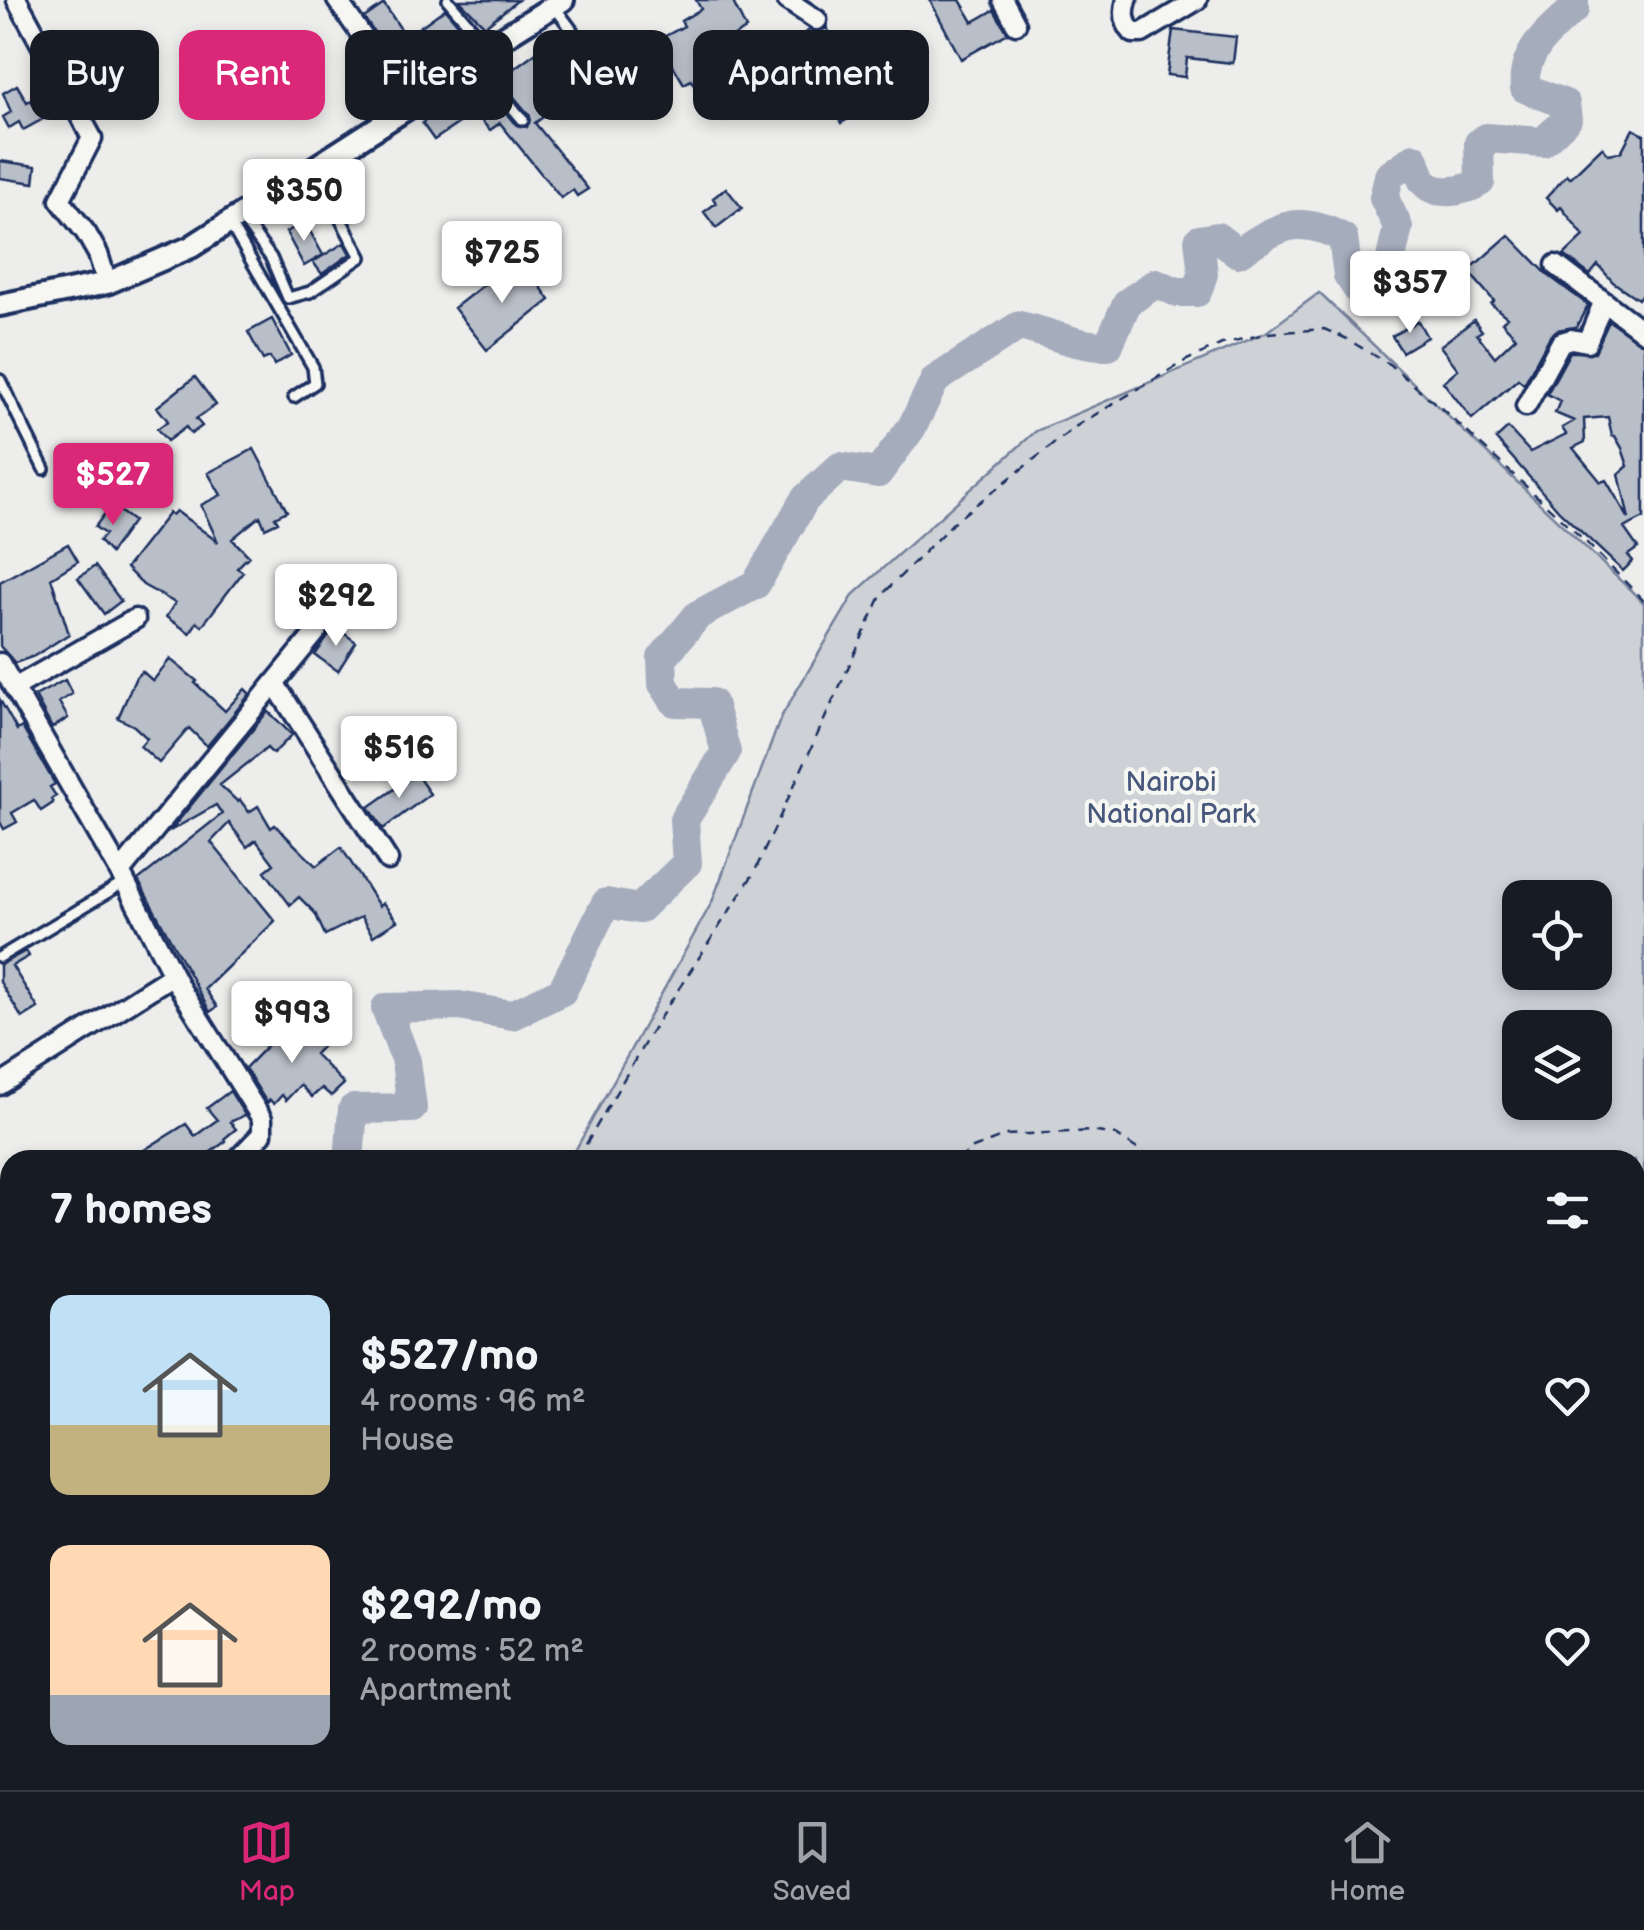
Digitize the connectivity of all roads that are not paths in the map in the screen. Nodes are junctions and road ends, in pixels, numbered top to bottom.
1 (18, 0) edge
2 (336, 0) edge
3 (448, 0) edge
4 (788, 0) edge
5 (1003, 0) edge
6 (1127, 0) edge
7 (1197, 0) edge
8 (559, 3) edge
9 (816, 20) dead end
10 (1016, 24) dead end
11 (357, 30) edge
12 (467, 30) edge
13 (574, 30) edge
14 (513, 34) edge
15 (513, 104) edge
16 (389, 120) edge
17 (523, 120) dead end
18 (314, 170) junction
19 (236, 221) junction
20 (1556, 265) dead end
21 (106, 283) junction
22 (1603, 303) junction
23 (0, 306) edge
24 (1644, 332) edge
25 (0, 380) edge
26 (294, 397) dead end
27 (1526, 406) dead end
28 (44, 469) dead end
29 (134, 619) dead end
30 (317, 631) dead end
31 (0, 663) edge
32 (275, 684) junction
33 (14, 688) junction
34 (388, 860) dead end
35 (122, 877) junction
36 (0, 957) edge
37 (173, 975) junction
38 (0, 1085) edge
39 (247, 1150) edge

1 - 21 street
2 - 11 street
3 - 12 lane
4 - 9 street
5 - 10 street
6 - 7 street
8 - 13 lane
8 - 14 street
15 - 17 lane
16 - 18 street
18 - 19 street
18 - 19 lane
19 - 21 street
19 - 26 lane
20 - 22 street
21 - 23 street
22 - 24 street
22 - 27 street
25 - 28 lane
29 - 33 street
30 - 32 street
31 - 33 street
32 - 34 street
32 - 35 street
33 - 35 street
35 - 36 lane
35 - 37 street
37 - 38 street
37 - 39 street

